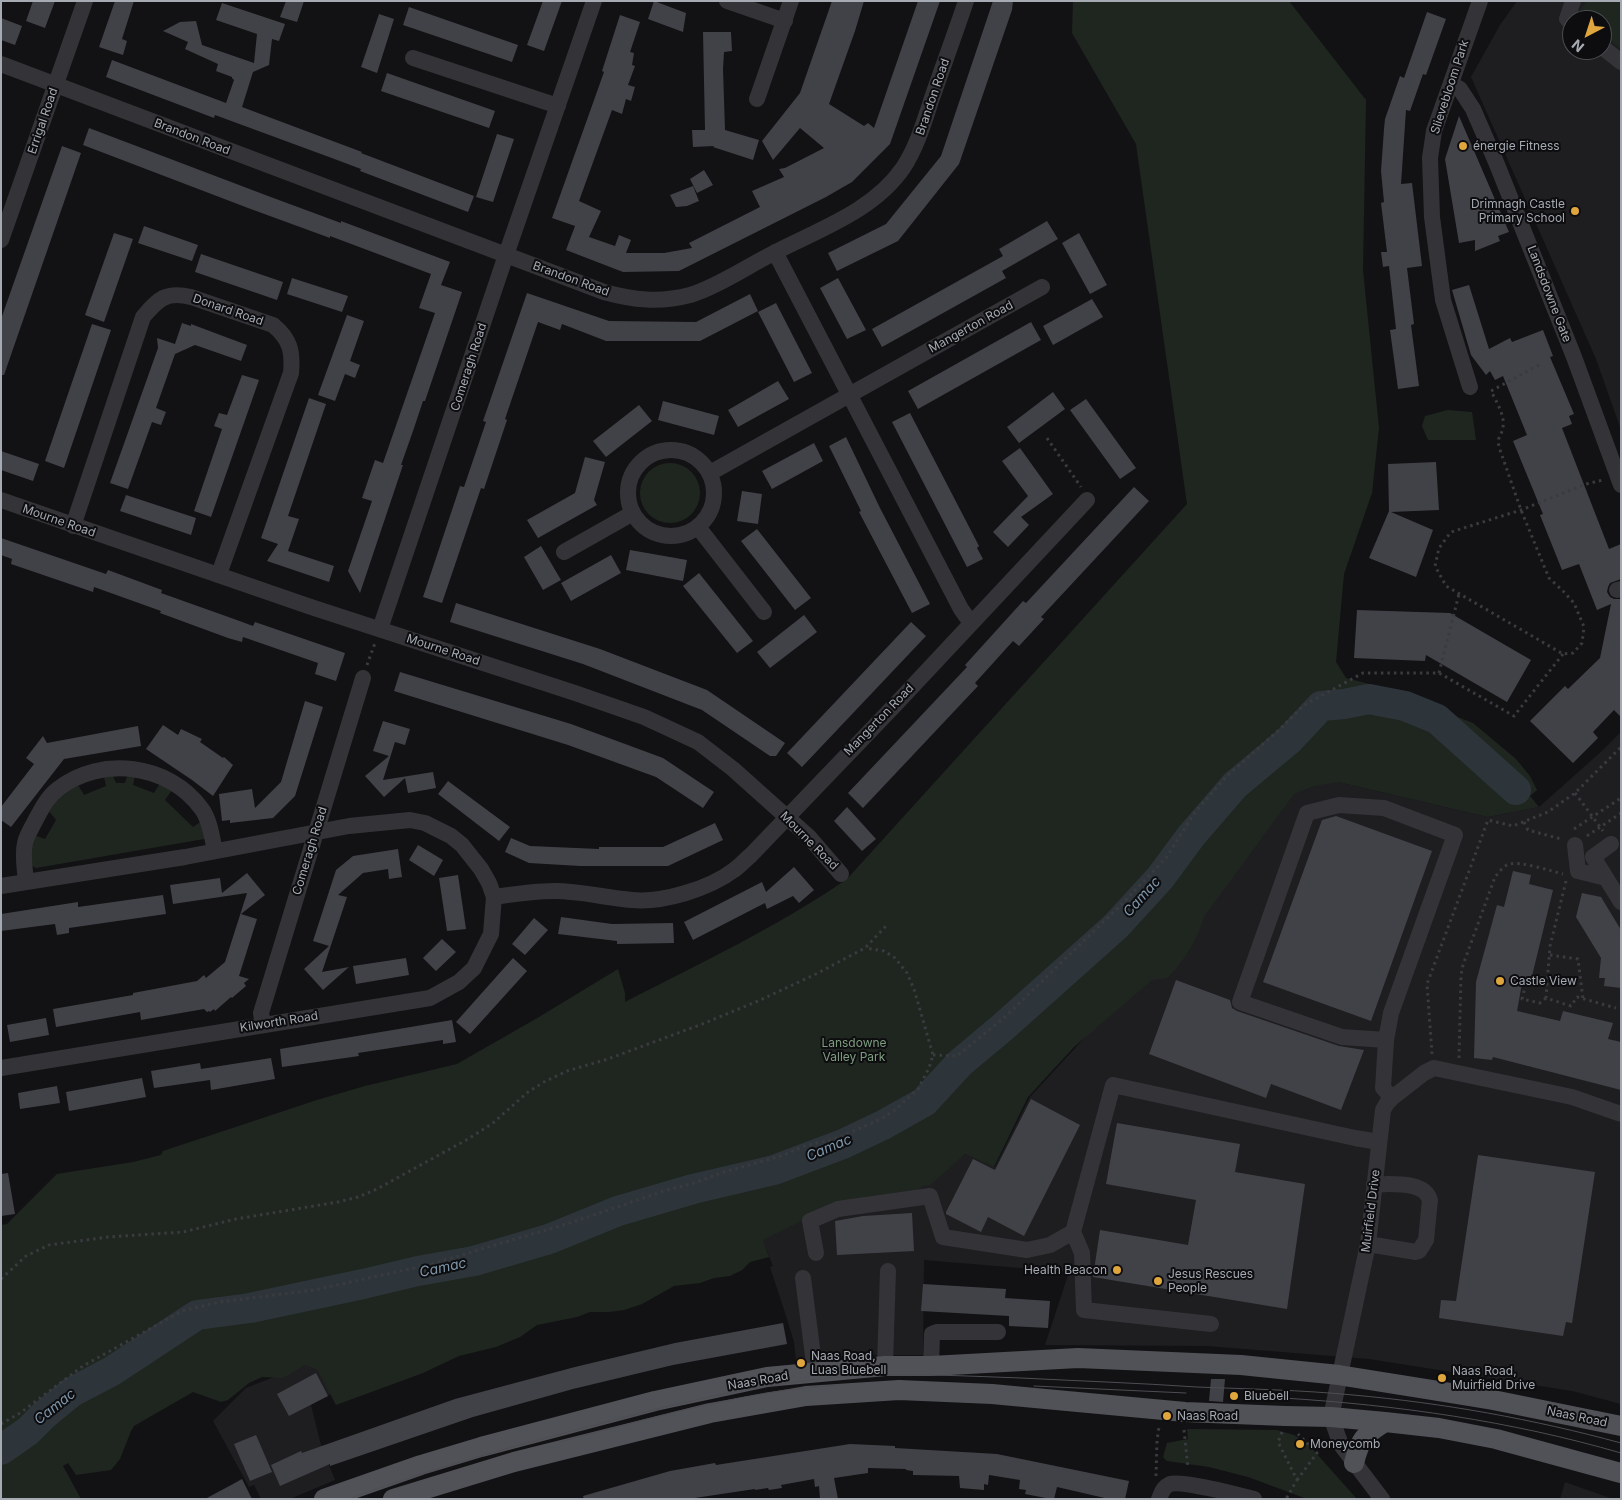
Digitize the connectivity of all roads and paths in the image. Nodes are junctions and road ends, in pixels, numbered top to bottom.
1 (85, 1) edge
2 (594, 1) edge
3 (727, 1) edge
4 (792, 1) edge
5 (966, 1) edge
6 (1480, 1) edge
7 (785, 21) junction
8 (414, 58) dead end
9 (1, 64) edge
10 (1451, 84) junction
11 (56, 86) junction
12 (757, 99) dead end
13 (558, 106) junction
14 (1, 240) edge
15 (775, 252) junction
16 (506, 255) junction
17 (1042, 287) dead end
18 (1539, 365) dead end
19 (1470, 386) dead end
20 (848, 396) junction
21 (1047, 438) dead end
22 (710, 473) junction
23 (1616, 482) edge
24 (1, 500) edge
25 (1087, 500) joint
26 (1520, 510) junction
27 (633, 513) junction
28 (73, 526) junction
29 (698, 527) junction
30 (564, 552) dead end
31 (219, 574) junction
32 (1459, 594) junction
33 (764, 612) dead end
34 (971, 623) junction
35 (380, 629) junction
36 (1563, 654) junction
37 (1439, 673) junction
38 (363, 678) joint
39 (1621, 747) edge
40 (1575, 793) junction
41 (1621, 798) edge
42 (1621, 813) edge
43 (1592, 816) junction
44 (787, 818) junction
45 (1524, 822) junction
46 (1600, 827) junction
47 (316, 832) junction
48 (1611, 844) joint
49 (1575, 845) joint
50 (215, 851) junction
51 (1573, 872) junction
52 (841, 874) dead end
53 (1606, 878) junction
54 (26, 882) junction
55 (1, 886) edge
56 (494, 897) junction
57 (1621, 902) edge
58 (888, 924) dead end
59 (865, 948) junction
60 (1550, 955) junction
61 (1548, 985) junction
62 (1546, 998) junction
63 (1583, 999) junction
64 (1616, 1008) dead end
65 (263, 1024) junction
66 (1386, 1046) junction
67 (933, 1055) junction
68 (1432, 1057) dead end
69 (1, 1068) edge
70 (1458, 1073) junction
71 (1392, 1098) junction
72 (1621, 1114) edge
73 (1379, 1142) junction
74 (1374, 1184) junction
75 (1073, 1232) junction
76 (1368, 1244) junction
77 (816, 1253) dead end
78 (888, 1271) dead end
79 (803, 1278) dead end
80 (1, 1279) edge
81 (1211, 1324) dead end
82 (998, 1332) dead end
83 (885, 1366) junction
84 (931, 1366) junction
85 (815, 1372) junction
86 (1339, 1375) junction
87 (1162, 1410) junction
88 (1185, 1412) junction
89 (1331, 1417) junction
90 (1385, 1422) junction
91 (1, 1424) edge
92 (1621, 1426) edge
93 (1284, 1427) dead end
94 (1292, 1430) dead end
95 (1354, 1463) junction
96 (1621, 1473) edge
97 (1297, 1480) junction
98 (1190, 1485) junction
99 (1164, 1490) edge
100 (324, 1499) edge
101 (393, 1499) edge
102 (1254, 1499) edge
103 (1286, 1499) edge
104 (1382, 1499) edge

1 - 11 street, Errigal Road
2 - 13 street, Comeragh Road
3 - 7 street
4 - 7 street
5 - 15 street, Brandon Road
6 - 10 street, Slievebloom Park
7 - 12 street
8 - 13 street
9 - 11 street, Brandon Road
10 - 19 street, Slievebloom Park
10 - 23 street, Landsdowne Gate
11 - 14 street, Errigal Road
11 - 16 street, Brandon Road
13 - 16 street, Comeragh Road
15 - 16 street, Brandon Road
15 - 20 street
16 - 35 street, Comeragh Road
17 - 20 street, Mangerton Road
18 - 26 path
20 - 22 street, Mangerton Road
20 - 34 street
21 - 25 path
22 - 27 street
22 - 29 street
23 - 26 path
24 - 28 street, Mourne Road
25 - 34 street, Mangerton Road
26 - 32 path
26 - 36 path
27 - 29 street
27 - 30 street
28 - 31 street, Mourne Road
28 - 31 street, Donard Road
29 - 33 street
31 - 35 street, Mourne Road
32 - 36 path
32 - 37 path
34 - 44 street, Mangerton Road
35 - 38 path
35 - 44 street, Mourne Road
36 - 37 path
37 - 67 path
38 - 47 street, Comeragh Road
39 - 40 path
40 - 43 path
40 - 45 path
41 - 43 path
42 - 46 path
43 - 45 path
43 - 46 path
44 - 52 street, Mourne Road
44 - 56 street
45 - 68 path
46 - 48 path
46 - 49 path
47 - 50 street, Kilworth Road
47 - 56 street, Kilworth Road
47 - 65 street, Comeragh Road
48 - 53 street
49 - 51 street
50 - 54 street, Kilworth Road
50 - 54 street
51 - 53 street
51 - 60 path
51 - 70 path
53 - 57 street
54 - 55 street, Kilworth Road
56 - 65 street, Kilworth Road
58 - 59 path
59 - 67 path
59 - 80 path
60 - 61 path
60 - 63 path
61 - 62 path
61 - 62 path
62 - 63 path
63 - 64 path
65 - 69 street, Kilworth Road
66 - 66 street
66 - 71 street
67 - 91 path
70 - 71 street
70 - 72 street
71 - 73 street, Muirfield Drive
73 - 74 street, Muirfield Drive
73 - 75 street
74 - 76 street, Muirfield Drive
74 - 76 street
75 - 77 street
75 - 81 street
76 - 86 street, Muirfield Drive
78 - 83 street
79 - 85 street
82 - 84 street
83 - 84 main road, Naas Road
83 - 85 main road, Naas Road
84 - 86 main road, Naas Road
85 - 100 main road, Naas Road
86 - 89 street, Muirfield Drive
86 - 92 main road, Naas Road
87 - 88 main road, Naas Road
87 - 99 path
87 - 101 main road, Naas Road
88 - 89 main road, Naas Road
88 - 98 path
89 - 90 main road, Naas Road
89 - 95 street
90 - 95 main road
90 - 96 main road, Naas Road
93 - 97 path
94 - 97 path
95 - 104 street
97 - 103 path
98 - 99 street
98 - 102 street

